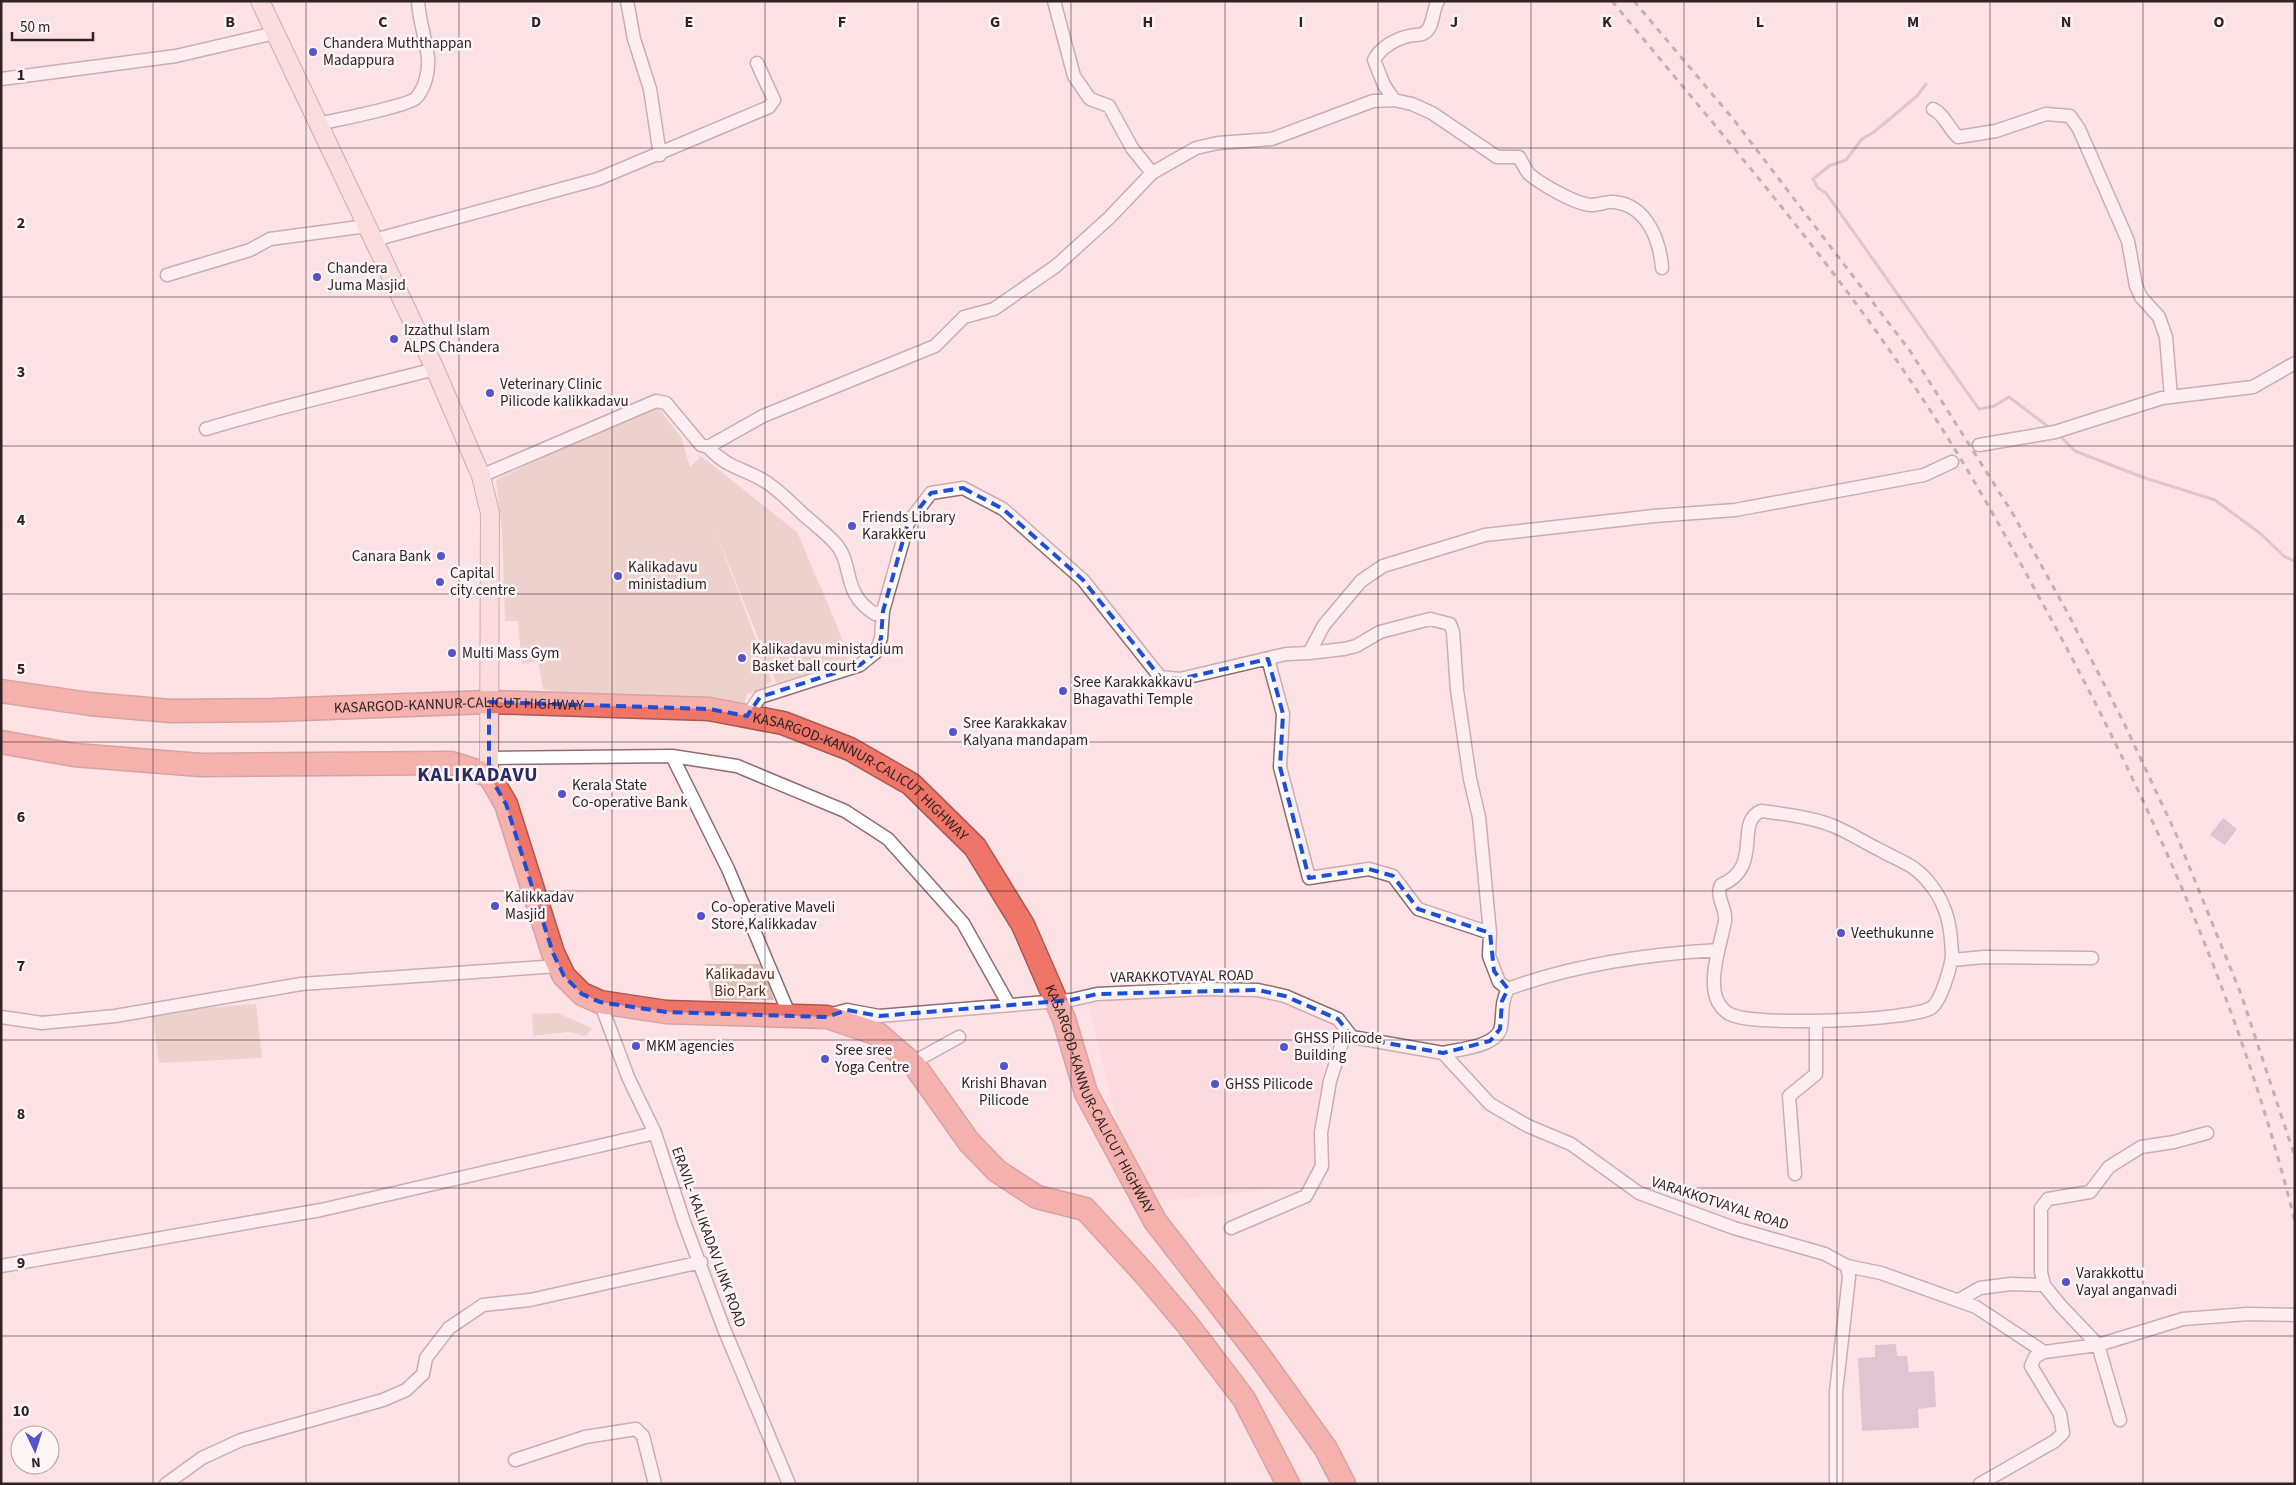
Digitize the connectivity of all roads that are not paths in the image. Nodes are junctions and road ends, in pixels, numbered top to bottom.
1 (260, 1) edge
2 (418, 1) edge
3 (627, 1) edge
4 (1054, 1) edge
5 (1438, 1) edge
6 (275, 33) junction
7 (757, 63) dead end
8 (1, 79) edge
9 (1394, 100) junction
10 (1933, 110) dead end
11 (319, 124) junction
12 (660, 155) junction
13 (1152, 173) junction
14 (371, 233) junction
15 (1662, 268) dead end
16 (167, 275) dead end
17 (2295, 363) edge
18 (435, 369) junction
19 (2171, 397) junction
20 (206, 429) dead end
21 (1979, 445) dead end
22 (708, 447) junction
23 (1952, 462) dead end
24 (481, 476) junction
25 (883, 611) junction
26 (1310, 653) junction
27 (1268, 658) junction
28 (1, 691) edge
29 (489, 702) junction
30 (747, 716) junction
31 (1, 742) edge
32 (672, 756) junction
33 (489, 767) junction
34 (1490, 934) junction
35 (1718, 950) junction
36 (2092, 958) dead end
37 (1952, 960) junction
38 (558, 966) junction
39 (1508, 989) junction
40 (1056, 1001) junction
41 (600, 1002) junction
42 (1009, 1005) junction
43 (790, 1016) junction
44 (1, 1017) edge
45 (827, 1017) junction
46 (1816, 1021) junction
47 (1346, 1030) junction
48 (959, 1037) dead end
49 (1443, 1053) junction
50 (915, 1066) junction
51 (655, 1133) junction
52 (2207, 1133) dead end
53 (1795, 1174) dead end
54 (1231, 1228) dead end
55 (701, 1262) junction
56 (1, 1266) edge
57 (1848, 1266) junction
58 (2044, 1284) junction
59 (1959, 1300) junction
60 (2295, 1315) edge
61 (2098, 1346) junction
62 (2044, 1352) junction
63 (2120, 1420) dead end
64 (515, 1460) dead end
65 (166, 1484) edge
66 (655, 1484) edge
67 (789, 1484) edge
68 (1288, 1484) edge
69 (1344, 1484) edge
70 (1836, 1484) edge
71 (1980, 1484) edge

1 - 6 main road
2 - 11 street
3 - 12 street
4 - 13 street
5 - 9 street
6 - 8 street
6 - 11 main road
7 - 12 street
9 - 13 street
9 - 15 street
10 - 19 street
11 - 14 main road
12 - 14 street
13 - 22 street
14 - 16 street
14 - 18 main road
17 - 19 street
18 - 20 street
18 - 24 main road
19 - 21 street
22 - 24 street
22 - 25 street
23 - 26 street
24 - 29 main road
25 - 27 street
25 - 30 street
26 - 27 street
26 - 34 street
27 - 34 street
28 - 29 highway, KASARGOD-KANNUR-CALICUT HIGHWAY
29 - 30 highway, KASARGOD-KANNUR-CALICUT HIGHWAY
29 - 33 main road
30 - 40 highway, KASARGOD-KANNUR-CALICUT HIGHWAY
31 - 33 highway
32 - 33 street
32 - 42 street
32 - 43 street
33 - 38 highway
34 - 39 street
35 - 37 street
35 - 39 street
35 - 46 street
36 - 37 street
37 - 46 street
38 - 41 highway
38 - 44 street
39 - 49 street
40 - 42 street, VARAKKOTVAYAL ROAD
40 - 47 street, VARAKKOTVAYAL ROAD
40 - 69 highway, KASARGOD-KANNUR-CALICUT HIGHWAY
41 - 43 highway
41 - 51 street, ERAVIL- KALIKADAV LINK ROAD
42 - 45 street, VARAKKOTVAYAL ROAD
43 - 45 highway
45 - 50 highway
46 - 53 street
47 - 49 street, VARAKKOTVAYAL ROAD
47 - 54 street
48 - 50 street
49 - 57 street, VARAKKOTVAYAL ROAD
50 - 68 highway
51 - 55 street, ERAVIL- KALIKADAV LINK ROAD
51 - 56 street
52 - 58 street
55 - 65 street
55 - 67 street, ERAVIL- KALIKADAV LINK ROAD
57 - 59 street, VARAKKOTVAYAL ROAD
57 - 70 street
58 - 59 street
58 - 61 street
59 - 62 street, VARAKKOTVAYAL ROAD
60 - 61 street
61 - 62 street
61 - 63 street
62 - 71 street
64 - 66 street

